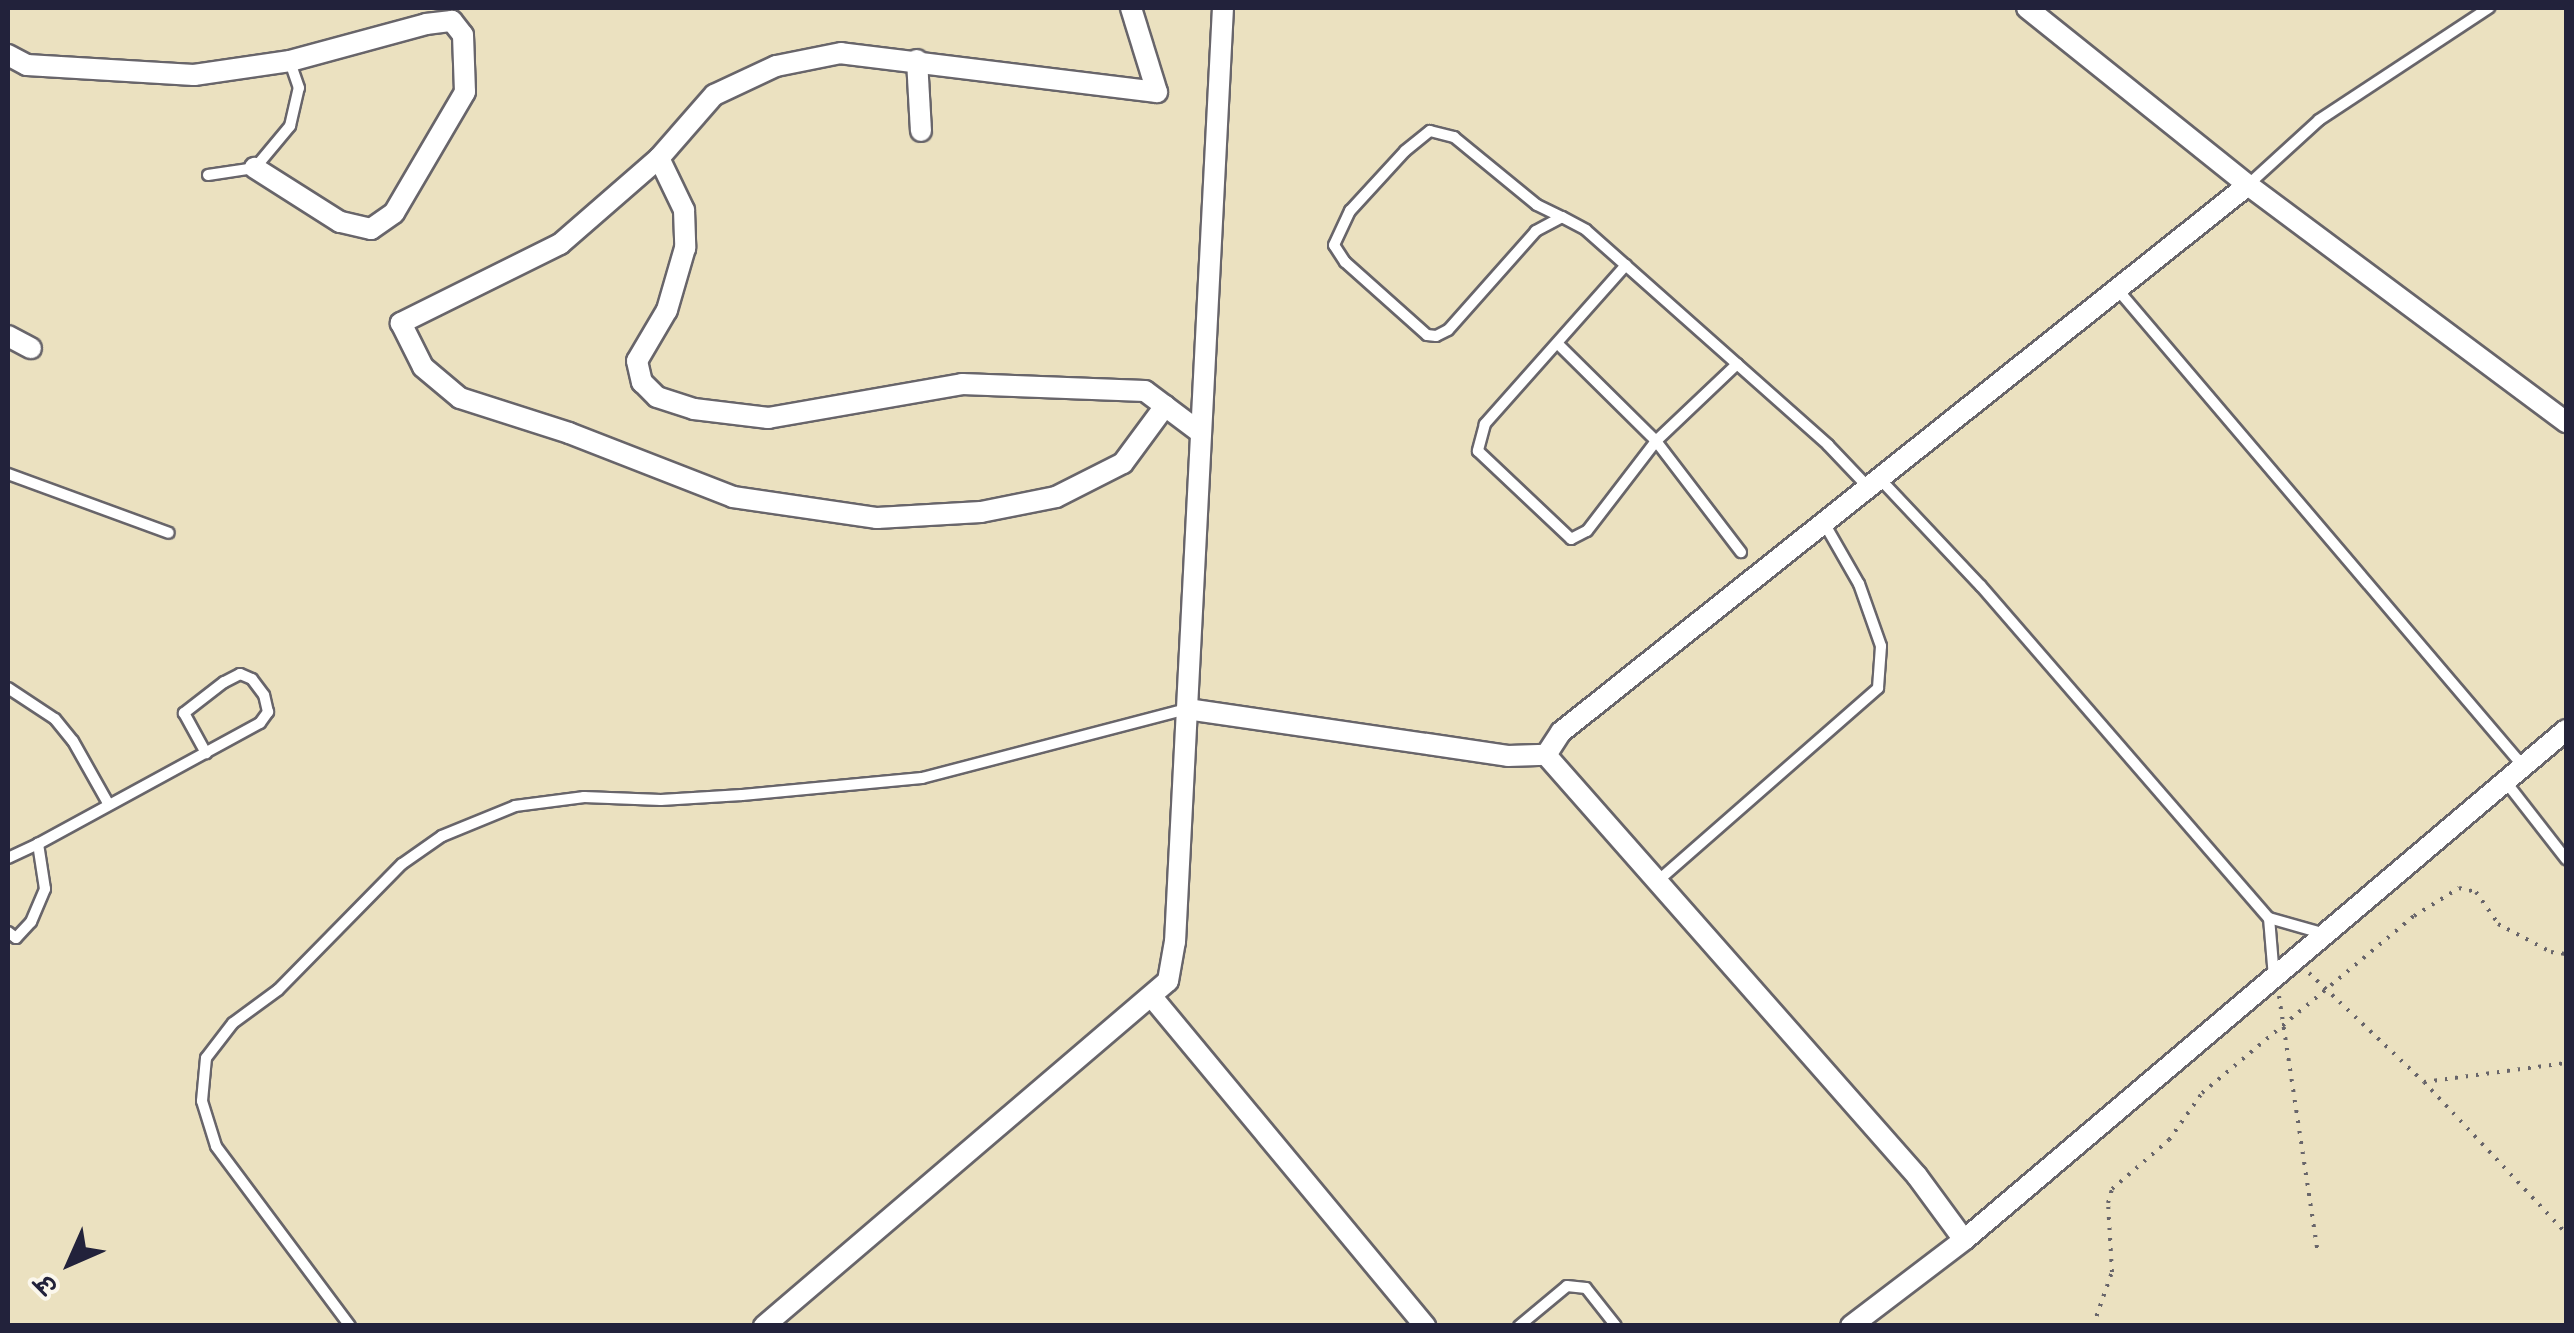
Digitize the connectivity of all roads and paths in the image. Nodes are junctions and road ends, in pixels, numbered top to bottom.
1 (1130, 8) edge
2 (1223, 8) edge
3 (2028, 8) edge
4 (2489, 8) edge
5 (8, 55) edge
6 (290, 60) junction
7 (917, 60) junction
8 (921, 130) dead end
9 (660, 158) junction
10 (255, 168) junction
11 (208, 175) dead end
12 (2248, 185) junction
13 (1562, 217) junction
14 (1626, 265) junction
15 (2117, 289) junction
16 (8, 336) edge
17 (1558, 344) junction
18 (32, 348) dead end
19 (1737, 364) junction
20 (1166, 406) junction
21 (2566, 422) edge
22 (1201, 433) junction
23 (1656, 441) junction
24 (8, 474) edge
25 (1874, 483) junction
26 (1824, 522) junction
27 (169, 532) dead end
28 (1741, 552) dead end
29 (8, 688) edge
30 (1187, 708) junction
31 (2566, 730) edge
32 (206, 753) junction
33 (1546, 755) junction
34 (2523, 766) junction
35 (2505, 782) junction
36 (109, 805) junction
37 (38, 844) junction
38 (8, 858) edge
39 (2566, 860) edge
40 (1660, 879) junction
41 (2269, 918) junction
42 (8, 932) edge
43 (2325, 934) junction
44 (2566, 954) edge
45 (2294, 960) junction
46 (2274, 977) junction
47 (2326, 989) junction
48 (1152, 998) junction
49 (2286, 1023) junction
50 (2566, 1064) edge
51 (2424, 1082) junction
52 (2566, 1233) edge
53 (1964, 1240) junction
54 (2318, 1253) dead end
55 (350, 1326) edge
56 (764, 1326) edge
57 (1425, 1326) edge
58 (1518, 1326) edge
59 (1616, 1326) edge
60 (1851, 1326) edge
61 (2093, 1326) edge

1 - 7 street
2 - 22 street
3 - 12 street
4 - 12 lane
5 - 6 street
6 - 10 lane
6 - 10 street
7 - 8 street
7 - 9 street
9 - 20 street
9 - 20 street
10 - 11 lane
12 - 15 street
12 - 21 street
13 - 13 lane
13 - 14 lane
14 - 17 lane
14 - 19 lane
15 - 25 street
15 - 34 lane
16 - 18 street
17 - 23 lane
17 - 23 lane
19 - 23 lane
19 - 25 lane
20 - 22 street
22 - 30 street
23 - 28 lane
24 - 27 lane
25 - 26 street
25 - 41 lane
26 - 33 street
26 - 40 lane
29 - 36 lane
30 - 33 street
30 - 48 street
30 - 55 lane
31 - 34 street
32 - 32 lane
32 - 36 lane
33 - 40 street
34 - 35 street
35 - 39 lane
35 - 43 street
36 - 37 lane
37 - 38 lane
37 - 42 lane
40 - 53 street
41 - 43 lane
41 - 46 lane
43 - 45 street
44 - 47 path
45 - 46 street
45 - 47 path
46 - 49 path
46 - 53 street
47 - 49 path
47 - 51 path
48 - 56 street
48 - 57 street
49 - 54 path
49 - 61 path
50 - 51 path
51 - 52 path
53 - 60 street
58 - 59 lane

